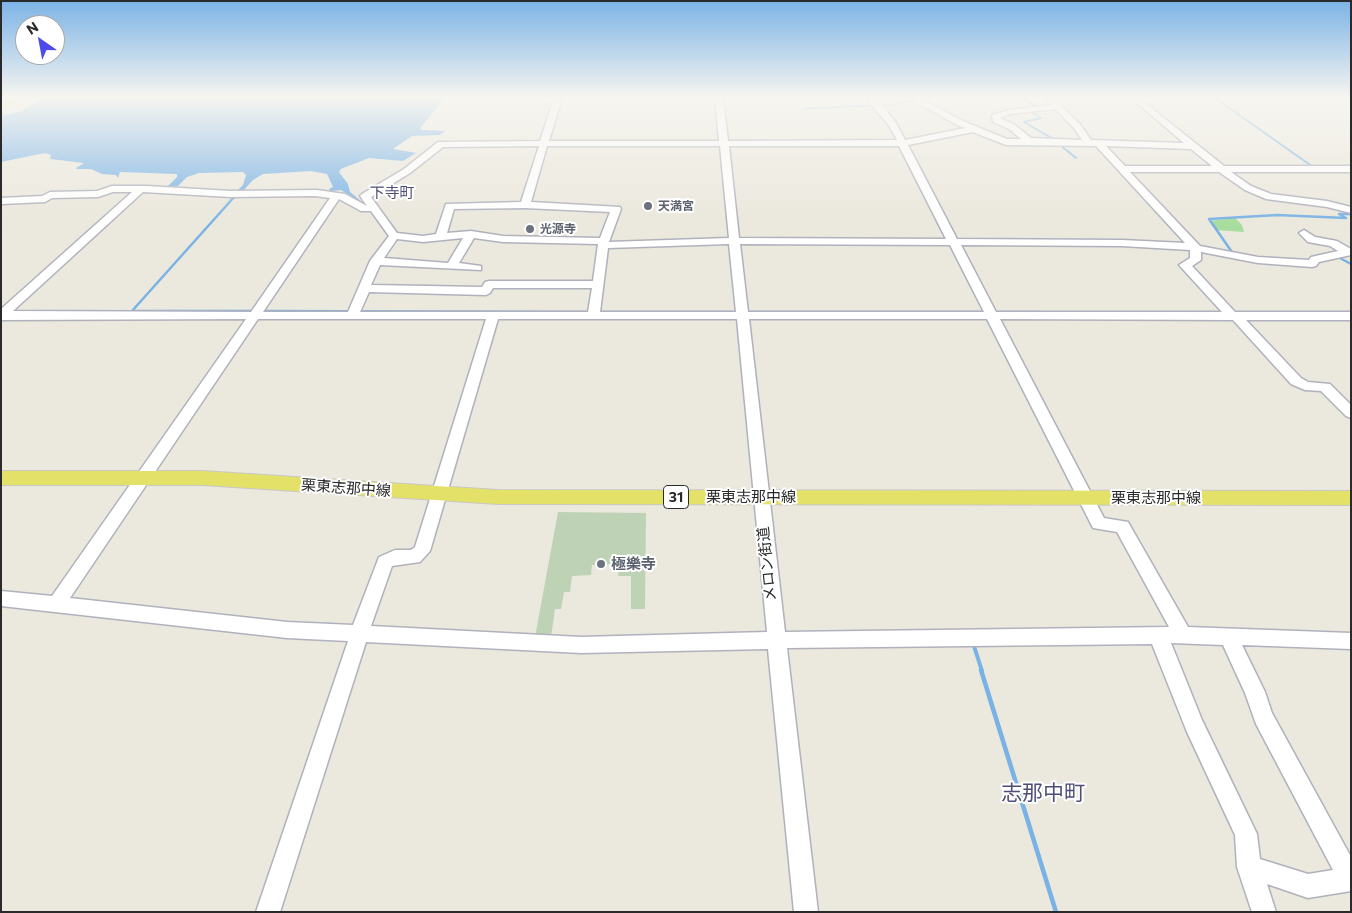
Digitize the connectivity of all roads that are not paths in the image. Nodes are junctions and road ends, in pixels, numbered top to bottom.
1 (724, 141) edge
2 (923, 141) edge
3 (1004, 141) edge
4 (1030, 141) joint
5 (1189, 141) edge
6 (1058, 142) junction
7 (544, 143) junction
8 (902, 143) junction
9 (1088, 143) joint
10 (1098, 143) junction
11 (724, 144) junction
12 (1196, 146) junction
13 (1072, 152) dead end
14 (1122, 169) junction
15 (1222, 169) junction
16 (1351, 169) edge
17 (141, 189) junction
18 (337, 195) junction
19 (1351, 198) edge
20 (1, 201) edge
21 (526, 205) junction
22 (375, 208) junction
23 (1351, 209) edge
24 (1304, 233) dead end
25 (471, 234) junction
26 (394, 236) junction
27 (441, 236) junction
28 (951, 241) junction
29 (734, 242) junction
30 (604, 243) junction
31 (1196, 248) junction
32 (1349, 252) edge
33 (376, 261) junction
34 (451, 267) junction
35 (477, 268) dead end
36 (599, 285) junction
37 (366, 288) junction
38 (257, 312) junction
39 (354, 312) junction
40 (595, 312) junction
41 (742, 313) junction
42 (989, 313) junction
43 (1232, 314) junction
44 (493, 315) junction
45 (2, 316) edge
46 (1351, 316) edge
47 (1351, 413) edge
48 (1, 478) edge
49 (141, 478) junction
50 (439, 495) junction
51 (760, 497) junction
52 (1084, 498) junction
53 (1351, 498) edge
54 (1, 598) edge
55 (57, 603) junction
56 (360, 634) junction
57 (1158, 635) junction
58 (1183, 635) junction
59 (1229, 636) junction
60 (776, 641) junction
61 (1351, 641) edge
62 (1249, 866) junction
63 (1351, 879) edge
64 (268, 912) edge
65 (806, 912) edge
66 (1264, 912) edge

1 - 11 street, メロン街道
2 - 8 street
3 - 4 street
4 - 6 street
5 - 12 street
6 - 9 street
6 - 13 street
7 - 11 street
7 - 21 street
7 - 22 street
8 - 11 street
8 - 28 street
9 - 10 street
10 - 12 street
10 - 14 street
11 - 29 street, メロン街道
12 - 15 street
14 - 15 street
14 - 31 street
15 - 16 street
15 - 23 street
17 - 18 street
17 - 20 street
17 - 45 street
18 - 22 street
18 - 38 street
19 - 23 street
21 - 27 street
21 - 30 street
22 - 26 street
24 - 32 street
25 - 27 street
25 - 30 street
25 - 34 street
26 - 27 street
26 - 33 street
28 - 29 street
28 - 31 street
28 - 42 street
29 - 30 street
29 - 41 street, メロン街道
30 - 36 street
31 - 32 street
31 - 43 street
33 - 34 street
33 - 37 street
34 - 35 street
36 - 37 street
36 - 40 street
37 - 39 street
38 - 39 street
38 - 45 street
38 - 49 street
39 - 44 street
40 - 41 street
40 - 44 street
41 - 42 street
41 - 51 street, メロン街道
42 - 43 street
42 - 52 street
43 - 46 street
43 - 47 street
44 - 50 street
48 - 49 main road, 栗東志那中線 / 31
49 - 50 main road, 栗東志那中線 / 31
49 - 55 street
50 - 51 main road, 栗東志那中線 / 31
50 - 56 street
51 - 52 main road, 栗東志那中線 / 31
51 - 60 street, メロン街道
52 - 53 main road, 栗東志那中線 / 31
52 - 58 street
54 - 55 street
55 - 56 street
56 - 60 street
56 - 64 street
57 - 58 street
57 - 60 street
57 - 62 street
58 - 59 street
59 - 61 street
59 - 63 street
60 - 65 street, メロン街道
62 - 63 street
62 - 66 street

